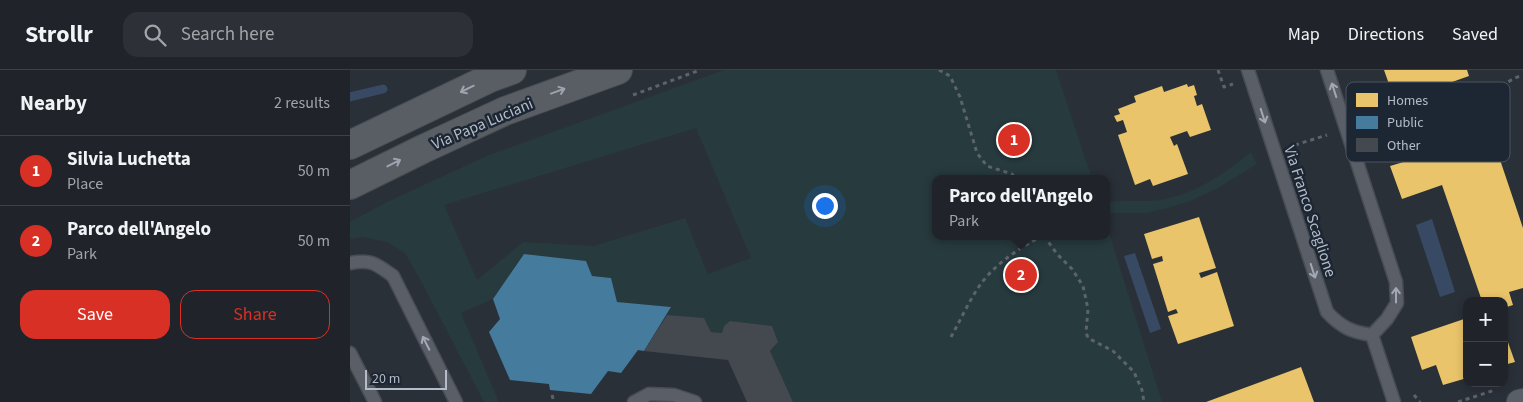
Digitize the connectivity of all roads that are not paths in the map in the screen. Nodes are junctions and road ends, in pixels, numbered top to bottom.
1 (512, 70) edge
2 (618, 70) edge
3 (1248, 70) edge
4 (1327, 70) edge
5 (1346, 128) edge
6 (350, 146) edge
7 (1357, 162) edge
8 (350, 185) edge
9 (350, 263) edge
10 (1372, 335) junction
11 (350, 353) edge
12 (1523, 401) edge
13 (375, 402) edge
14 (456, 402) edge
15 (634, 402) edge
16 (695, 402) edge
17 (1394, 402) edge
18 (1519, 402) edge

1 -> 6 main road
8 -> 2 main road, Via Papa Luciani
3 -> 10 lane, Via Franco Scaglione
5 -> 4 lane
10 -> 7 lane
14 -> 9 lane
10 - 17 lane
11 - 13 lane
12 - 18 street
15 - 16 lane

